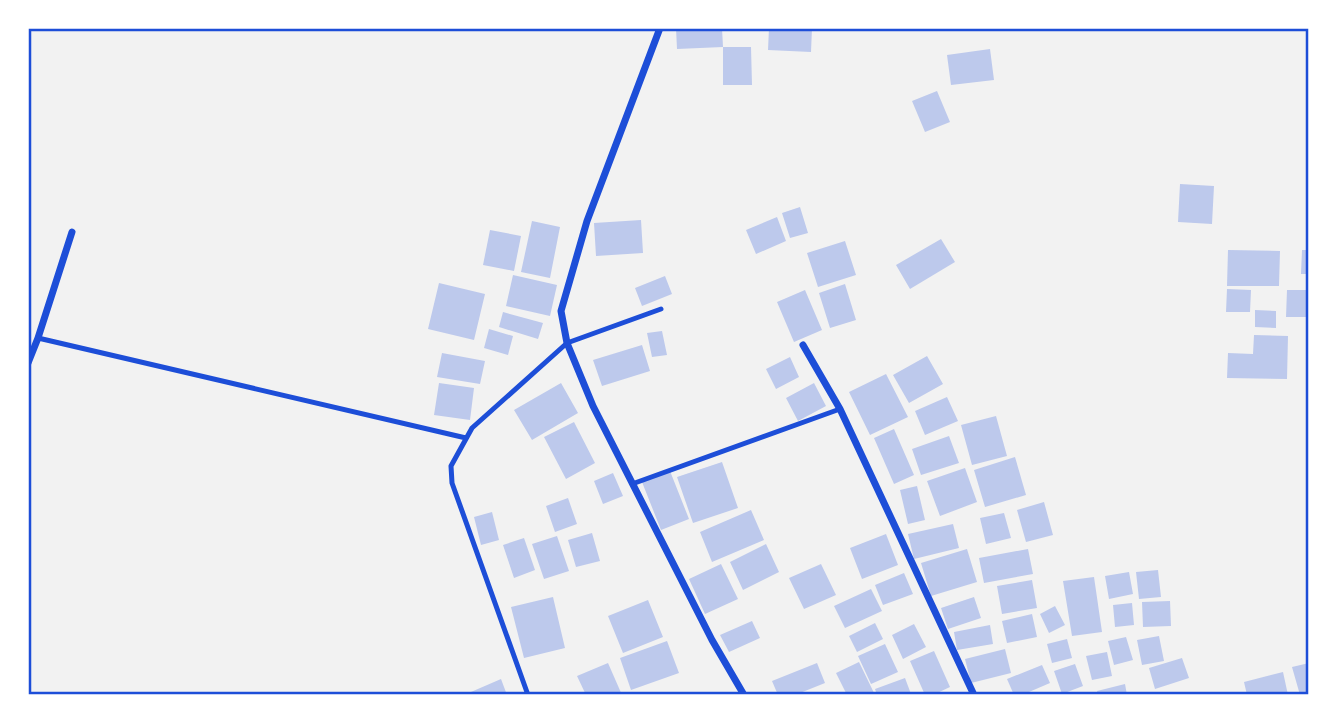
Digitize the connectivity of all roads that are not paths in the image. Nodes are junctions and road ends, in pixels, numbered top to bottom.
1 (660, 28) edge
2 (72, 232) dead end
3 (661, 309) dead end
4 (38, 338) junction
5 (567, 343) junction
6 (803, 345) dead end
7 (28, 363) edge
8 (840, 409) junction
9 (466, 438) junction
10 (632, 484) junction
11 (528, 695) edge
12 (744, 695) edge
13 (974, 695) edge

1 - 5 street
2 - 4 street
3 - 5 lane
4 - 7 street
4 - 9 lane
5 - 9 lane
5 - 10 street
6 - 8 street
8 - 10 lane
8 - 13 street
9 - 11 lane
10 - 12 street

